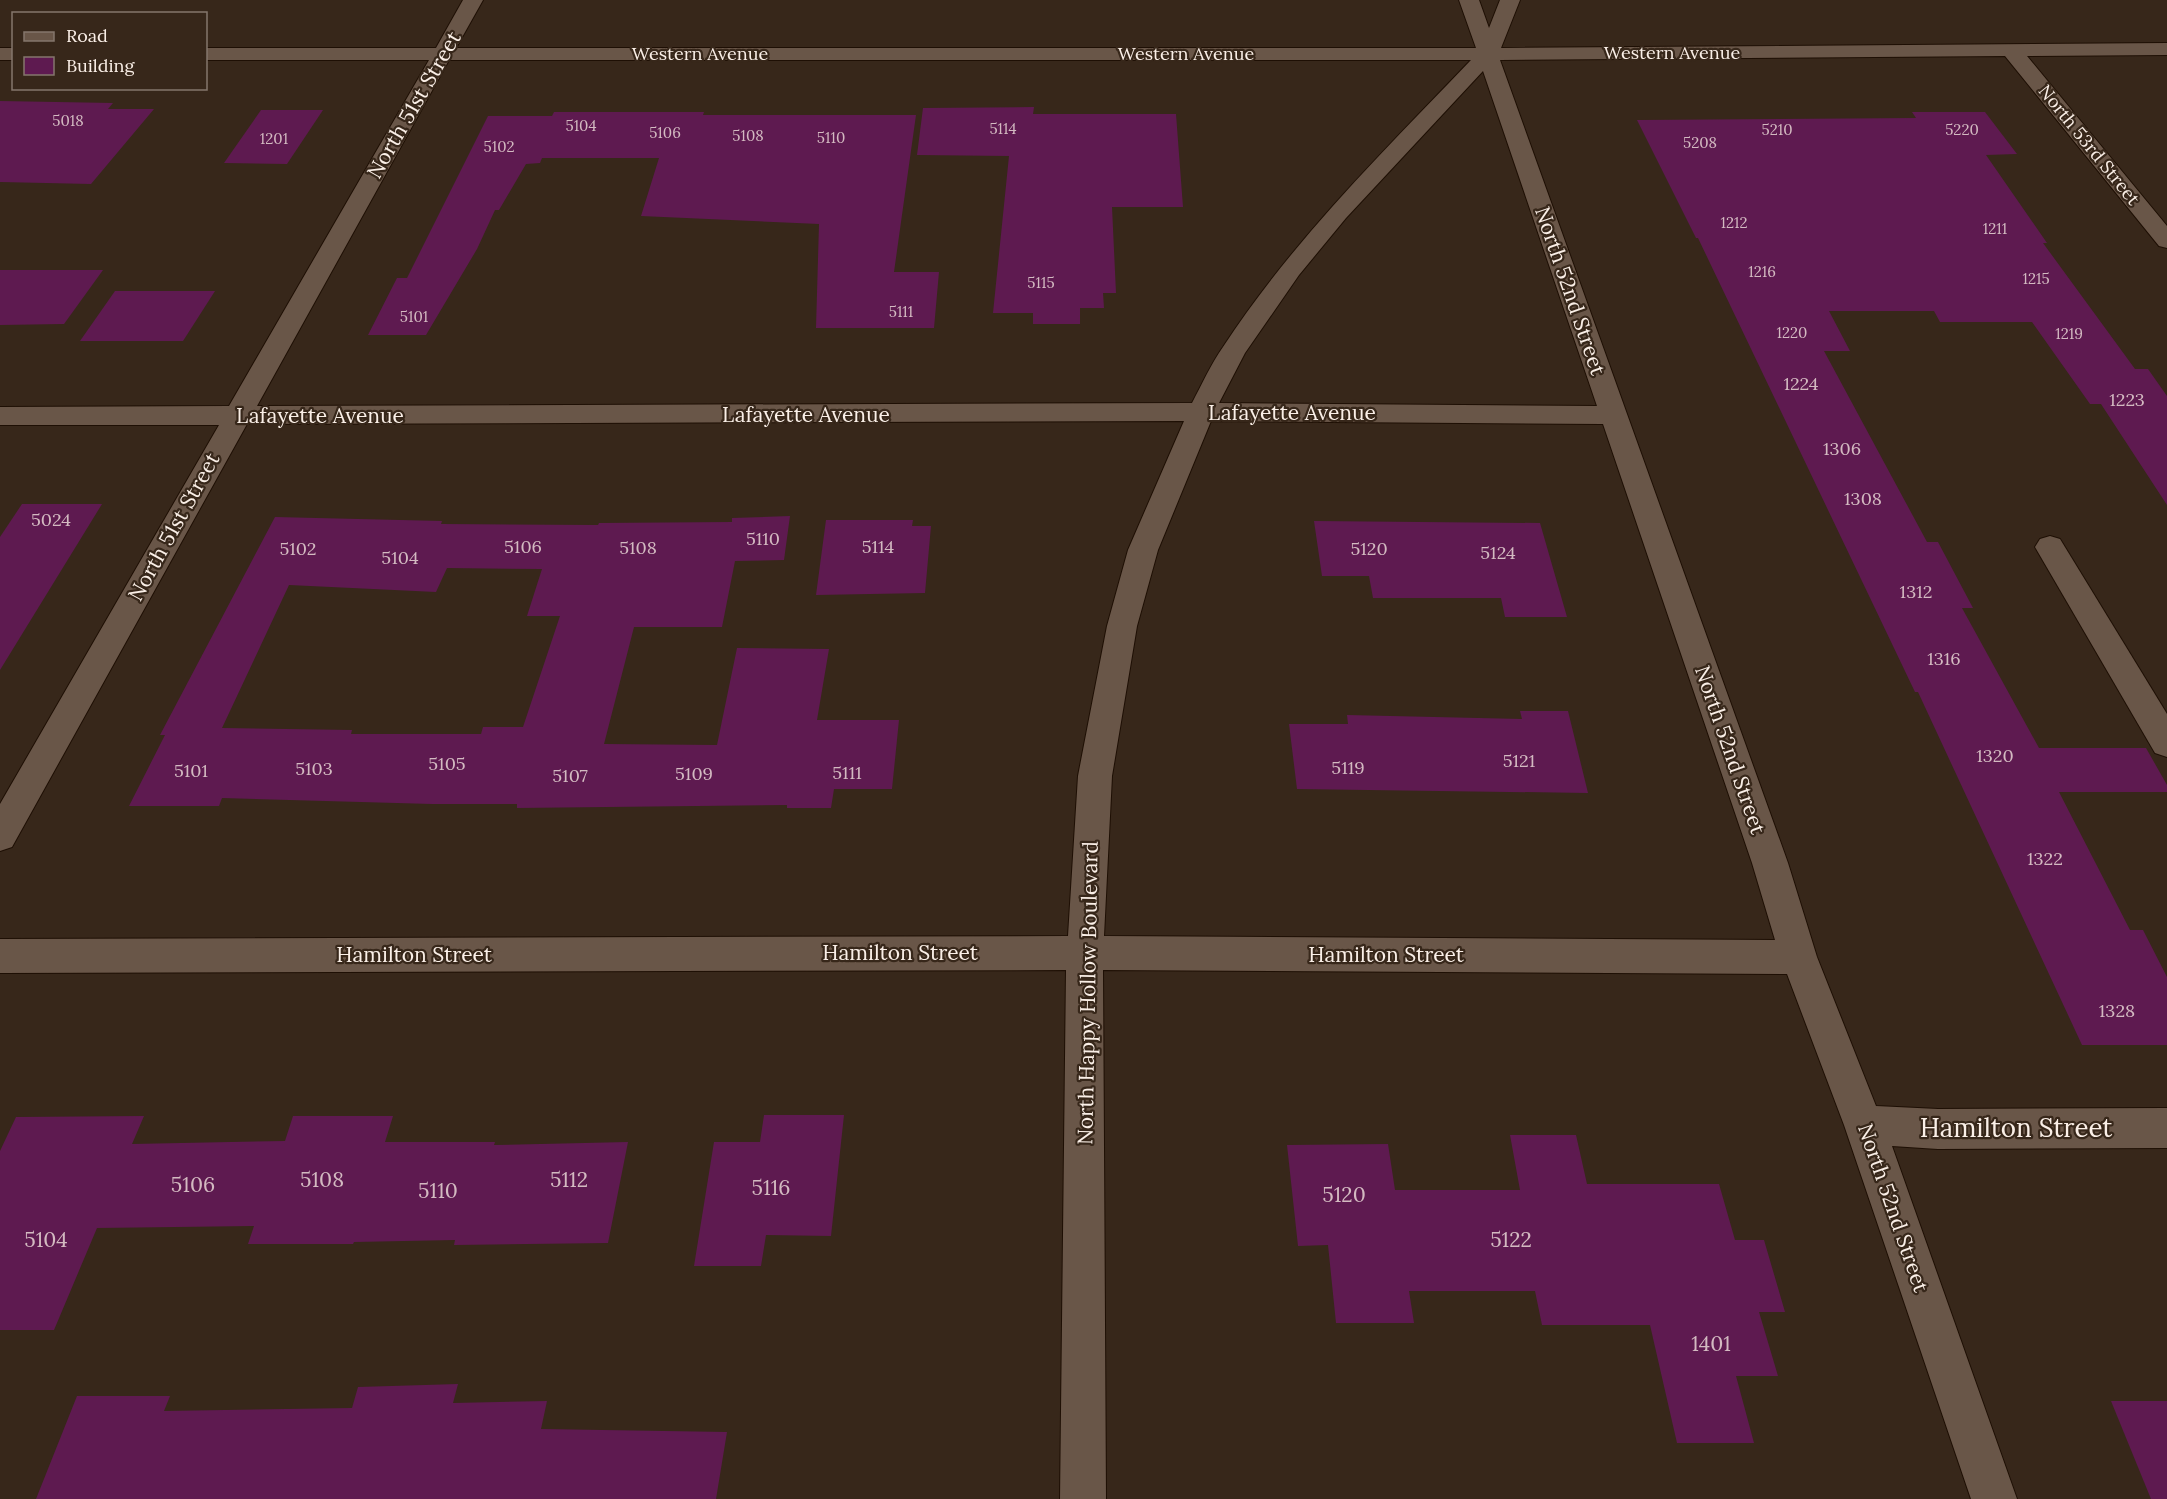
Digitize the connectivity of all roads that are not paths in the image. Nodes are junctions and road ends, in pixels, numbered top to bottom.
1 (473, 0) edge
2 (1468, 0) edge
3 (1510, 0) edge
4 (2011, 50) junction
5 (2167, 50) edge
6 (207, 54) edge
7 (1488, 54) junction
8 (442, 55) junction
9 (2167, 241) edge
10 (1201, 412) junction
11 (1613, 415) junction
12 (0, 416) edge
13 (237, 416) junction
14 (2050, 547) dead end
15 (2167, 743) edge
16 (0, 836) edge
17 (1084, 953) junction
18 (0, 956) edge
19 (1799, 957) junction
20 (1864, 1125) junction
21 (2167, 1128) edge
22 (1083, 1499) edge
23 (1994, 1499) edge

1 - 8 street, North 51st Street
2 - 7 street, North 52nd Street
3 - 7 street, North Happy Hollow Boulevard
4 - 5 street, Western Avenue
4 - 7 street, Western Avenue
4 - 9 street, North 53rd Street
6 - 8 street, Western Avenue
7 - 8 street, Western Avenue
7 - 10 street, North Happy Hollow Boulevard
7 - 11 street, North 52nd Street
8 - 13 street, North 51st Street
10 - 11 street, Lafayette Avenue
10 - 13 street, Lafayette Avenue
10 - 17 street, North Happy Hollow Boulevard
11 - 19 street, North 52nd Street
12 - 13 street, Lafayette Avenue
13 - 16 street, North 51st Street
14 - 15 street
17 - 18 street, Hamilton Street
17 - 19 street, Hamilton Street
17 - 22 street, North Happy Hollow Boulevard
19 - 20 street, North 52nd Street
20 - 21 street, Hamilton Street
20 - 23 street, North 52nd Street

